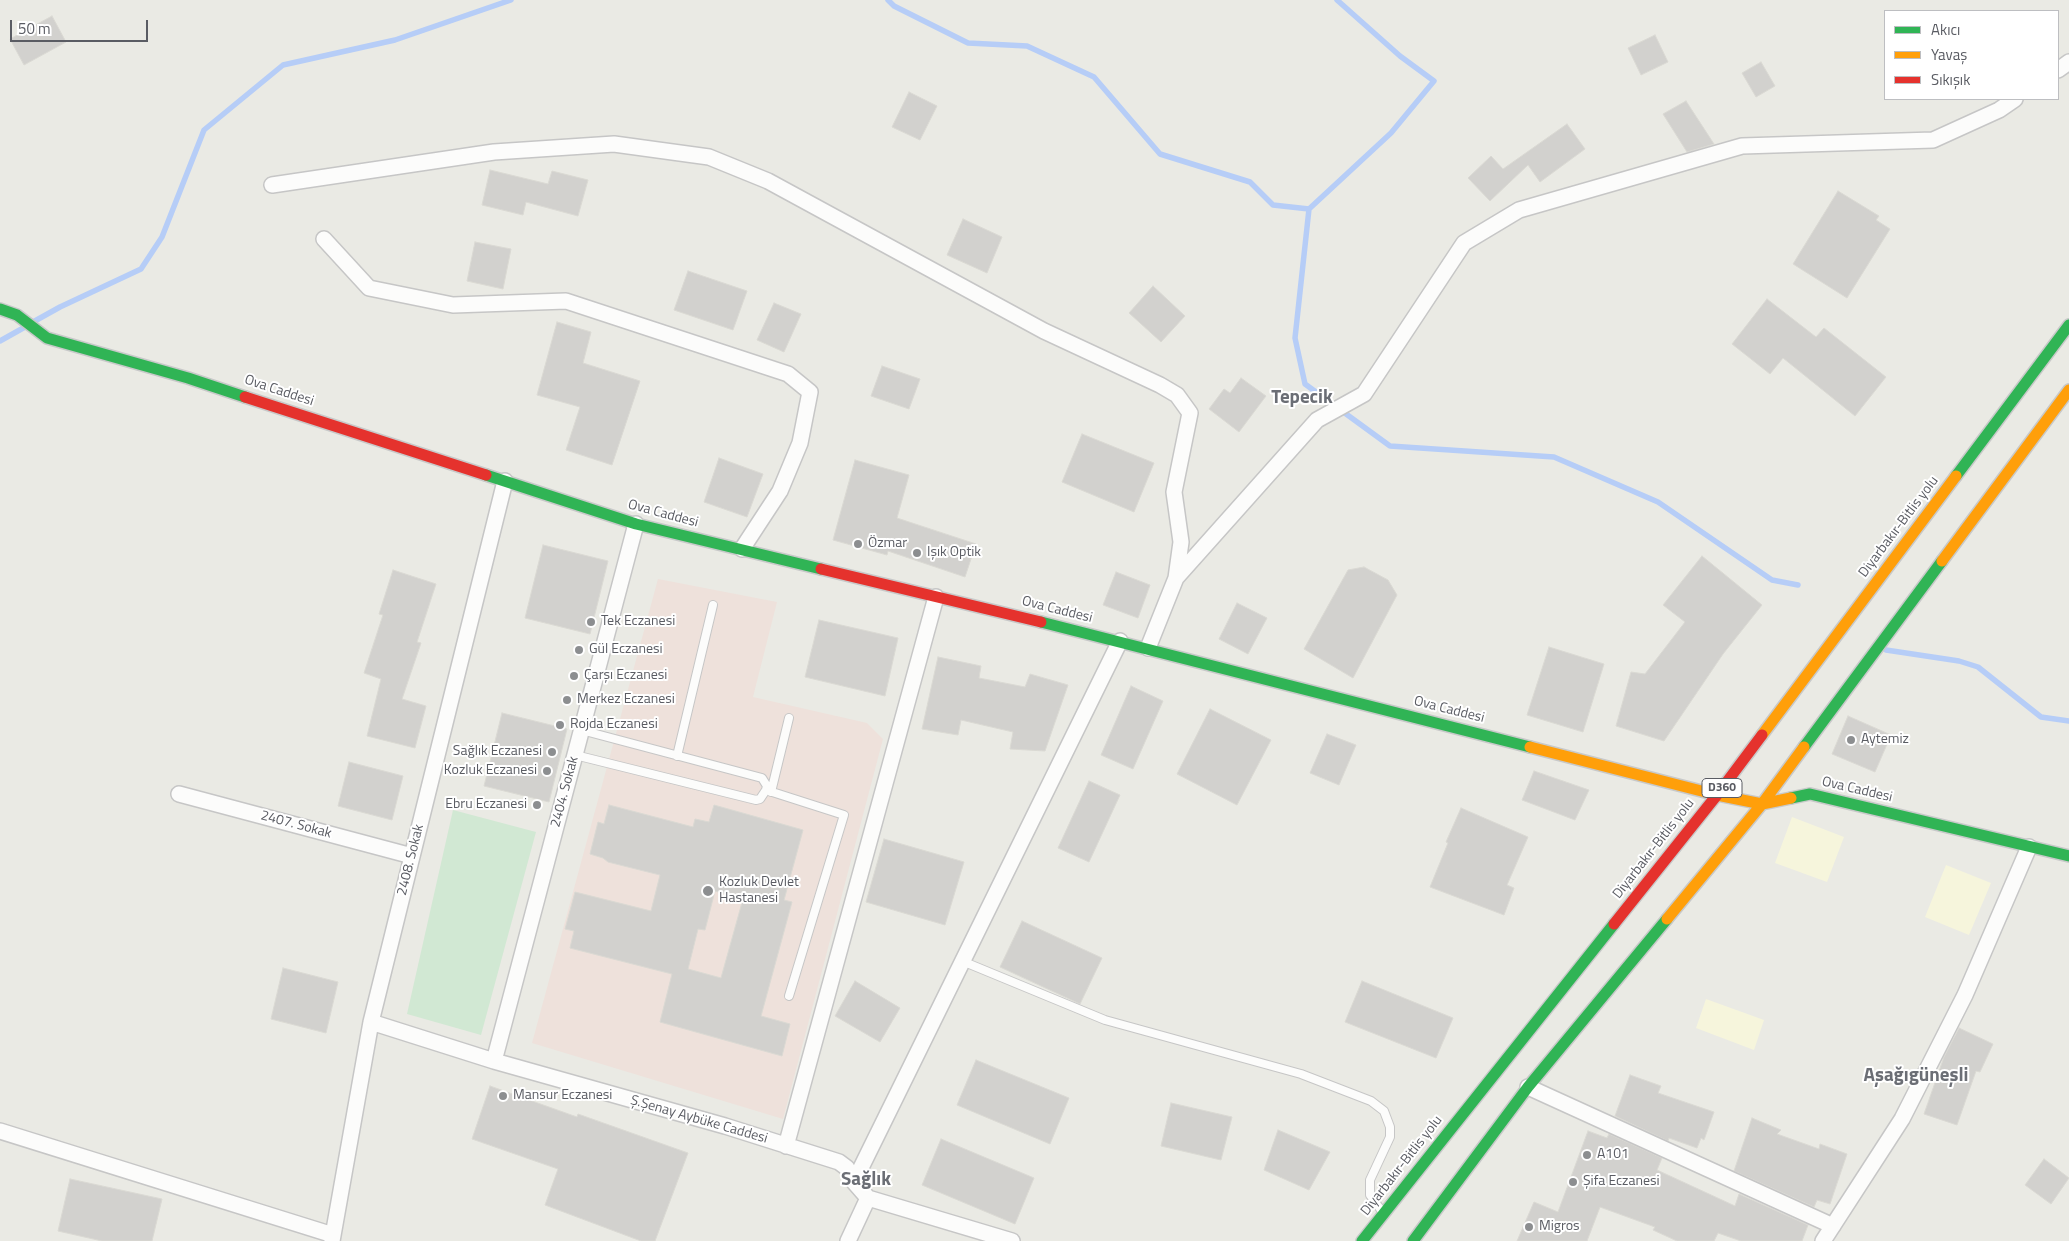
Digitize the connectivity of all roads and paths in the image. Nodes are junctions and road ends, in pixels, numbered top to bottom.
1 (2014, 100) edge
2 (272, 184) dead end
3 (324, 239) dead end
4 (0, 309) edge
5 (2069, 325) edge
6 (2069, 390) edge
7 (505, 481) junction
8 (636, 524) junction
9 (742, 549) junction
10 (1176, 578) junction
11 (936, 597) junction
12 (713, 605) dead end
13 (1120, 641) junction
14 (1148, 648) junction
15 (789, 718) dead end
16 (581, 730) junction
17 (575, 754) junction
18 (677, 756) junction
19 (769, 791) junction
20 (180, 794) dead end
21 (1717, 795) junction
22 (1762, 804) junction
23 (2029, 847) junction
24 (412, 856) junction
25 (2069, 856) edge
26 (962, 962) junction
27 (789, 996) dead end
28 (371, 1022) junction
29 (494, 1060) junction
30 (1528, 1087) junction
31 (0, 1131) edge
32 (786, 1146) junction
33 (854, 1182) junction
34 (868, 1198) junction
35 (1384, 1213) junction
36 (1833, 1226) junction
37 (332, 1238) edge
38 (848, 1241) edge
39 (1012, 1241) edge
40 (1362, 1241) edge
41 (1412, 1241) edge
42 (1823, 1241) edge

1 - 10 street
2 - 10 street
3 - 9 street
4 - 7 main road, Ova Caddesi
5 - 21 main road, Diyarbakır-Bitlis yolu / D360
6 - 22 main road, D360
7 - 8 main road, Ova Caddesi
7 - 24 street, 2408. Sokak
8 - 9 main road, Ova Caddesi
8 - 16 street, 2404. Sokak
9 - 11 main road, Ova Caddesi
10 - 14 street
11 - 13 main road, Ova Caddesi
11 - 32 street
12 - 18 lane
13 - 14 main road, Ova Caddesi
13 - 26 street
14 - 21 main road, Ova Caddesi
15 - 19 lane
16 - 17 street, 2404. Sokak
16 - 18 lane
17 - 19 lane
17 - 29 street, 2404. Sokak
18 - 19 lane
19 - 27 lane
20 - 24 street, 2407. Sokak
21 - 22 main road, Ova Caddesi
21 - 35 main road, Diyarbakır-Bitlis yolu / D360
22 - 23 main road, Ova Caddesi
22 - 30 main road, D360
23 - 25 main road, Ova Caddesi
23 - 36 street
24 - 28 street, 2408. Sokak
26 - 33 street
26 - 35 lane
28 - 29 street, Ş.Şenay Aybüke Caddesi
28 - 37 street, 2408. Sokak
29 - 32 street, Ş.Şenay Aybüke Caddesi
30 - 36 street
30 - 41 main road, D360
31 - 37 street
32 - 33 street, Ş.Şenay Aybüke Caddesi
33 - 34 street, Ş.Şenay Aybüke Caddesi
34 - 38 street
34 - 39 street
35 - 40 main road, Diyarbakır-Bitlis yolu / D360
36 - 42 street

